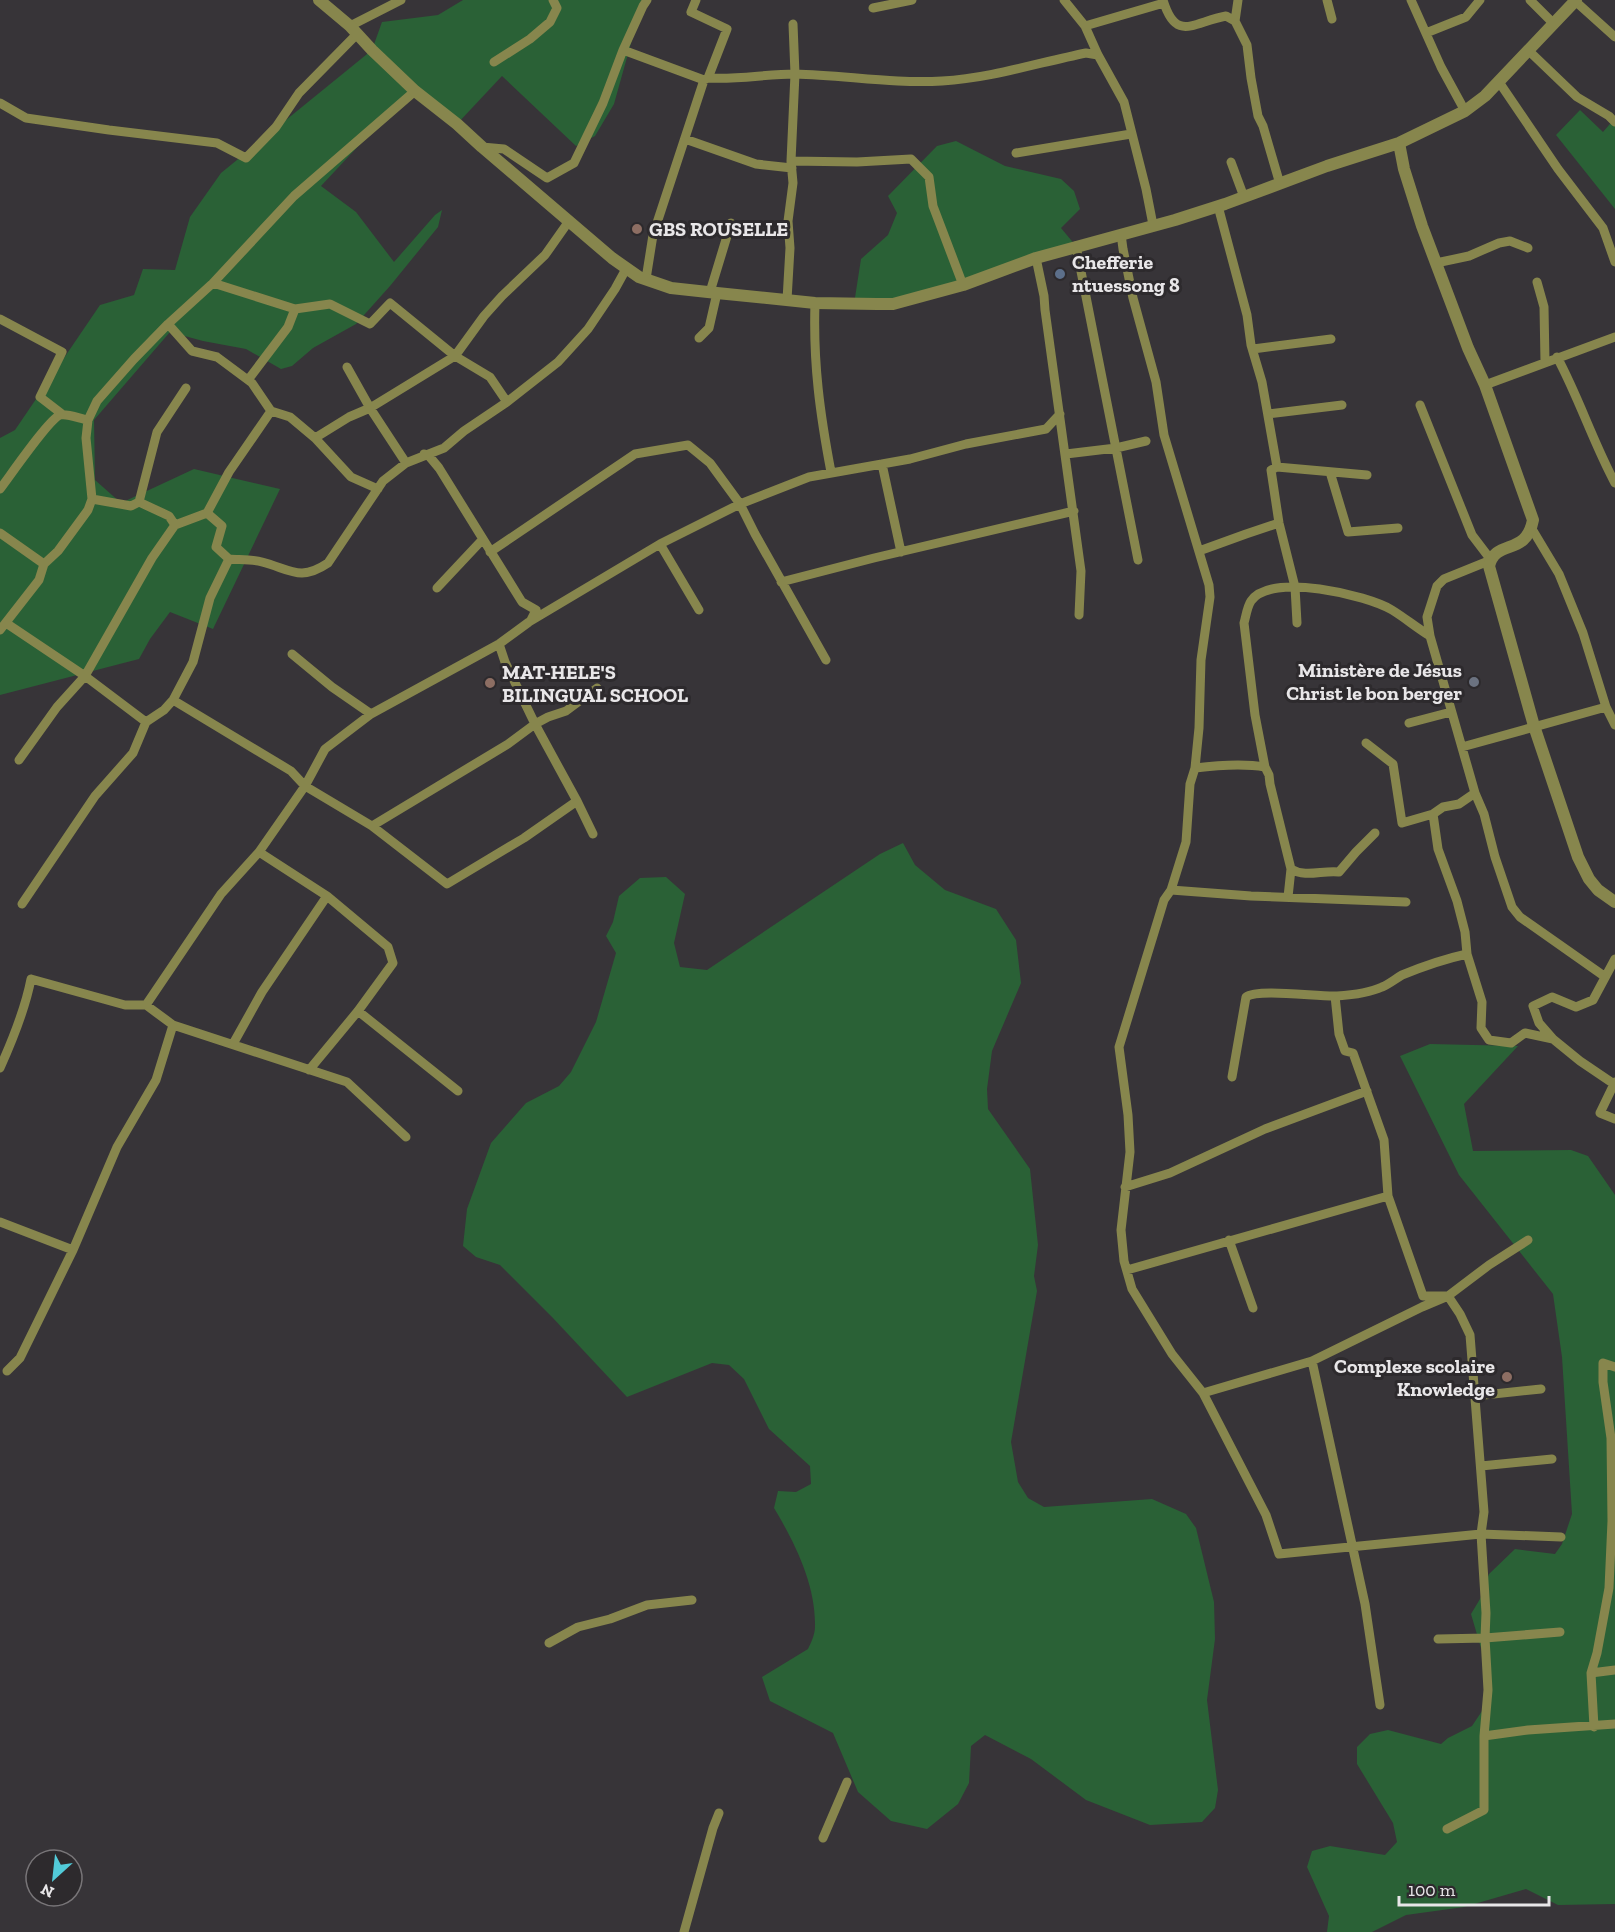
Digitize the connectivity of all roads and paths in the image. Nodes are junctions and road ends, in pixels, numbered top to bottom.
1 (319, 0) edge
2 (401, 0) edge
3 (553, 0) edge
4 (647, 0) edge
5 (696, 0) edge
6 (912, 0) edge
7 (1064, 0) edge
8 (1238, 0) edge
9 (1327, 0) edge
10 (1411, 0) edge
11 (1480, 0) edge
12 (1530, 0) edge
13 (1576, 0) edge
14 (1163, 2) edge
15 (873, 8) dead end
16 (1332, 19) dead end
17 (1235, 21) junction
18 (793, 24) dead end
19 (1554, 24) junction
20 (1085, 26) junction
21 (353, 30) junction
22 (1426, 33) junction
23 (1615, 37) edge
24 (623, 50) junction
25 (1529, 51) junction
26 (1098, 55) junction
27 (494, 62) dead end
28 (795, 75) junction
29 (706, 79) junction
30 (1499, 82) junction
31 (415, 91) junction
32 (0, 103) edge
33 (1465, 111) junction
34 (1615, 122) edge
35 (1131, 134) junction
36 (685, 139) junction
37 (1399, 143) junction
38 (482, 147) junction
39 (1016, 153) dead end
40 (1232, 162) dead end
41 (791, 164) junction
42 (1280, 184) junction
43 (1244, 197) junction
44 (1218, 206) junction
45 (569, 221) junction
46 (731, 223) dead end
47 (1152, 225) junction
48 (1121, 234) junction
49 (1076, 246) junction
50 (1528, 248) dead end
51 (1036, 258) junction
52 (1615, 262) edge
53 (1436, 263) junction
54 (626, 269) junction
55 (646, 279) junction
56 (1537, 282) dead end
57 (213, 283) junction
58 (963, 285) junction
59 (714, 293) junction
60 (787, 300) junction
61 (815, 303) junction
62 (295, 309) junction
63 (0, 319) edge
64 (168, 324) junction
65 (1615, 337) edge
66 (699, 338) dead end
67 (1331, 339) dead end
68 (1252, 349) junction
69 (454, 356) junction
70 (1557, 357) junction
71 (1545, 362) junction
72 (347, 367) dead end
73 (248, 380) junction
74 (1485, 385) junction
75 (186, 388) dead end
76 (507, 402) junction
77 (1342, 405) dead end
78 (1420, 405) dead end
79 (370, 408) junction
80 (271, 411) junction
81 (63, 414) junction
82 (1060, 414) junction
83 (1268, 414) junction
84 (88, 420) junction
85 (315, 438) junction
86 (1146, 441) dead end
87 (444, 448) junction
88 (1116, 448) junction
89 (424, 454) junction
90 (1066, 454) junction
91 (406, 463) junction
92 (882, 464) junction
93 (1277, 467) junction
94 (439, 468) junction
95 (831, 472) junction
96 (1330, 472) junction
97 (1367, 475) dead end
98 (1615, 483) edge
99 (0, 489) edge
100 (378, 489) junction
101 (92, 499) junction
102 (140, 502) junction
103 (740, 504) junction
104 (1074, 512) junction
105 (207, 513) junction
106 (1280, 523) junction
107 (175, 525) junction
108 (1398, 528) dead end
109 (1532, 529) junction
110 (0, 533) edge
111 (483, 539) junction
112 (660, 544) junction
113 (1199, 551) junction
114 (490, 552) junction
115 (901, 552) junction
116 (229, 559) junction
117 (1138, 560) dead end
118 (1491, 560) junction
119 (44, 564) junction
120 (781, 582) junction
121 (1295, 587) junction
122 (437, 588) dead end
123 (699, 610) dead end
124 (1079, 615) dead end
125 (530, 622) junction
126 (1297, 623) dead end
127 (3, 626) edge
128 (1430, 636) junction
129 (499, 644) junction
130 (292, 654) dead end
131 (826, 660) dead end
132 (85, 676) junction
133 (597, 688) dead end
134 (174, 700) junction
135 (1606, 708) junction
136 (1451, 712) junction
137 (371, 714) junction
138 (1614, 719) edge
139 (146, 722) junction
140 (1409, 723) dead end
141 (535, 724) junction
142 (1534, 726) junction
143 (1366, 743) dead end
144 (1462, 747) junction
145 (19, 760) dead end
146 (1195, 768) junction
147 (1265, 768) junction
148 (305, 786) junction
149 (1475, 793) junction
150 (577, 801) junction
151 (1433, 814) junction
152 (372, 826) junction
153 (1375, 833) dead end
154 (592, 834) dead end
155 (259, 852) junction
156 (1291, 869) junction
157 (1171, 890) junction
158 (327, 896) junction
159 (1288, 897) junction
160 (1406, 902) dead end
161 (1615, 902) edge
162 (21, 904) dead end
163 (1467, 954) junction
164 (1615, 958) edge
165 (1604, 976) junction
166 (1335, 996) junction
167 (146, 1005) junction
168 (358, 1011) junction
169 (172, 1024) junction
170 (1553, 1038) junction
171 (233, 1044) junction
172 (0, 1068) edge
173 (309, 1070) junction
174 (1232, 1077) dead end
175 (1614, 1083) edge
176 (458, 1091) dead end
177 (1367, 1091) junction
178 (1615, 1119) edge
179 (406, 1137) dead end
180 (1125, 1187) junction
181 (1388, 1196) junction
182 (0, 1222) edge
183 (1229, 1240) junction
184 (1528, 1240) dead end
185 (73, 1250) junction
186 (1127, 1270) junction
187 (1448, 1296) junction
188 (1253, 1308) dead end
189 (1312, 1361) junction
190 (1615, 1367) edge
191 (7, 1371) dead end
192 (1541, 1389) dead end
193 (1203, 1393) junction
194 (1475, 1396) junction
195 (1613, 1445) edge
196 (1552, 1460) dead end
197 (1480, 1466) junction
198 (1480, 1534) junction
199 (1561, 1537) dead end
200 (1353, 1546) junction
201 (692, 1600) dead end
202 (1560, 1632) dead end
203 (1485, 1638) junction
204 (1438, 1640) dead end
205 (549, 1643) dead end
206 (1615, 1670) edge
207 (1591, 1673) junction
208 (1380, 1705) dead end
209 (1615, 1724) edge
210 (1594, 1727) junction
211 (1484, 1736) junction
212 (847, 1782) dead end
213 (719, 1813) dead end
214 (1447, 1829) dead end
215 (824, 1838) dead end
216 (684, 1932) edge

1 - 21 street
2 - 21 street
3 - 27 street
4 - 24 street
5 - 29 street
6 - 15 street
7 - 20 street
8 - 17 street
9 - 16 street
10 - 22 street
11 - 22 street
12 - 19 street
13 - 19 street
13 - 23 street
14 - 17 street
14 - 20 street
17 - 42 street
18 - 28 street
19 - 25 street
20 - 26 street
21 - 31 street
21 - 32 street
22 - 33 street
24 - 29 street
24 - 38 street
25 - 30 street
25 - 34 street
26 - 28 street
26 - 35 street
28 - 29 street
28 - 41 street
29 - 36 street
30 - 33 street
30 - 52 street
31 - 38 street
31 - 57 street
33 - 37 street
35 - 39 street
35 - 47 street
36 - 41 street
36 - 55 street
37 - 42 street
37 - 53 street
38 - 45 street
40 - 43 street
41 - 58 street
41 - 60 street
42 - 43 street
43 - 44 street
44 - 47 street
44 - 68 street
45 - 54 street
45 - 69 street
46 - 59 street
47 - 48 street
48 - 49 street
48 - 113 street
49 - 51 street
49 - 88 street
50 - 53 street
51 - 58 street
51 - 82 street
53 - 74 street
54 - 55 street
54 - 76 street
55 - 59 street
56 - 71 street
57 - 62 street
57 - 64 street
58 - 61 street
59 - 60 street
59 - 66 street
60 - 61 street
61 - 95 street
62 - 69 street
62 - 73 street
63 - 81 street
64 - 73 street
64 - 84 street
65 - 70 street
67 - 68 street
68 - 83 street
69 - 76 street
69 - 79 street
70 - 71 street
70 - 98 street
71 - 74 street
72 - 79 street
73 - 80 street
74 - 109 street
75 - 102 street
76 - 87 street
77 - 83 street
78 - 118 street
79 - 85 street
79 - 91 street
80 - 85 street
80 - 105 street
81 - 84 street
81 - 99 street
82 - 90 street
82 - 92 street
83 - 93 street
84 - 101 street
85 - 100 street
86 - 88 street
87 - 89 street
87 - 94 street
88 - 90 street
88 - 117 street
89 - 91 street
89 - 94 street
90 - 104 street
91 - 100 street
92 - 95 street
92 - 115 street
93 - 96 street
93 - 106 street
94 - 111 street
95 - 103 street
96 - 97 street
96 - 108 street
100 - 116 street
101 - 102 street
101 - 119 street
102 - 107 street
103 - 112 street
103 - 114 street
103 - 120 street
104 - 115 street
104 - 124 street
105 - 107 street
105 - 116 street
106 - 113 street
106 - 121 street
107 - 132 street
109 - 118 street
109 - 135 street
110 - 119 street
111 - 114 street
111 - 122 street
112 - 123 street
112 - 125 street
113 - 146 street
114 - 125 street
115 - 120 street
116 - 134 street
118 - 128 street
118 - 142 street
119 - 127 street
120 - 131 street
121 - 126 street
121 - 128 street
121 - 147 street
125 - 129 street
127 - 132 street
128 - 136 street
129 - 137 street
129 - 141 street
130 - 137 street
132 - 139 street
132 - 145 street
133 - 141 street
134 - 139 street
134 - 148 street
135 - 138 street
135 - 142 street
136 - 140 street
136 - 144 street
137 - 148 street
139 - 162 street
141 - 150 street
141 - 152 street
142 - 144 street
142 - 161 street
143 - 151 street
144 - 149 street
146 - 147 street
146 - 157 street
147 - 156 street
148 - 152 street
148 - 155 street
149 - 151 street
149 - 165 street
150 - 152 street
150 - 154 street
151 - 163 street
153 - 156 street
155 - 158 street
155 - 167 street
156 - 159 street
157 - 159 street
157 - 180 street
158 - 168 street
158 - 171 street
159 - 160 street
163 - 166 street
163 - 170 street
164 - 165 street
165 - 170 street
166 - 174 street
166 - 177 street
167 - 169 street
167 - 172 street
168 - 173 street
168 - 176 street
169 - 171 street
169 - 185 street
170 - 175 street
171 - 173 street
173 - 179 street
175 - 178 street
177 - 180 street
177 - 181 street
180 - 186 street
181 - 183 street
181 - 187 street
182 - 185 street
183 - 186 street
183 - 188 street
184 - 187 street
185 - 191 street
186 - 193 street
187 - 189 street
187 - 194 street
189 - 193 street
189 - 200 street
190 - 195 street
192 - 194 street
193 - 200 street
194 - 197 street
195 - 207 street
196 - 197 street
197 - 198 street
198 - 199 street
198 - 200 street
198 - 203 street
200 - 208 street
201 - 205 street
202 - 203 street
203 - 204 street
203 - 211 street
206 - 207 street
207 - 210 street
209 - 210 street
210 - 211 street
211 - 214 street
212 - 215 street
213 - 216 street

